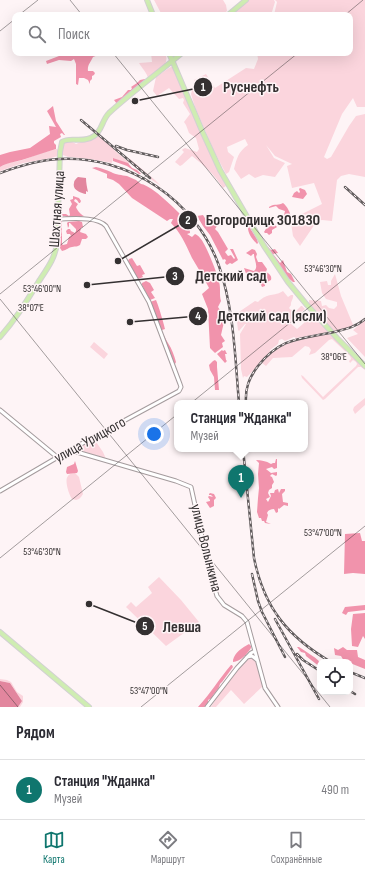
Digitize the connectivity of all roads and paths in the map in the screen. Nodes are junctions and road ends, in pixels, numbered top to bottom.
1 (147, 0) edge
2 (246, 0) edge
3 (152, 12) edge
4 (232, 12) edge
5 (170, 56) edge
6 (178, 56) edge
7 (172, 61) junction
8 (58, 219) junction
9 (0, 337) edge
10 (365, 366) edge
11 (0, 410) edge
12 (78, 446) junction
13 (70, 450) junction
14 (80, 453) junction
15 (57, 458) junction
16 (0, 491) edge
17 (0, 632) edge
18 (254, 646) junction
19 (256, 653) junction
20 (252, 656) junction
21 (247, 657) junction
22 (258, 660) junction
23 (89, 707) edge
24 (207, 707) edge
25 (278, 707) edge

1 - 3 main road
2 - 4 main road
5 - 7 main road
6 - 7 main road
7 - 8 main road, Шахтная улица
7 - 10 main road
8 - 9 main road, Шахтная улица
8 - 12 street, улица Урицкого
11 - 15 street
12 - 13 street, улица Урицкого
12 - 14 street
13 - 14 street
13 - 15 street, улица Урицкого
14 - 18 street, улица Волынкина
15 - 16 street, улица Урицкого
17 - 23 main road
18 - 19 street, улица Волынкина
18 - 21 street
19 - 20 street
19 - 21 street
19 - 22 street, улица Волынкина
20 - 21 street
20 - 22 street
21 - 24 street
22 - 25 street, улица Волынкина

